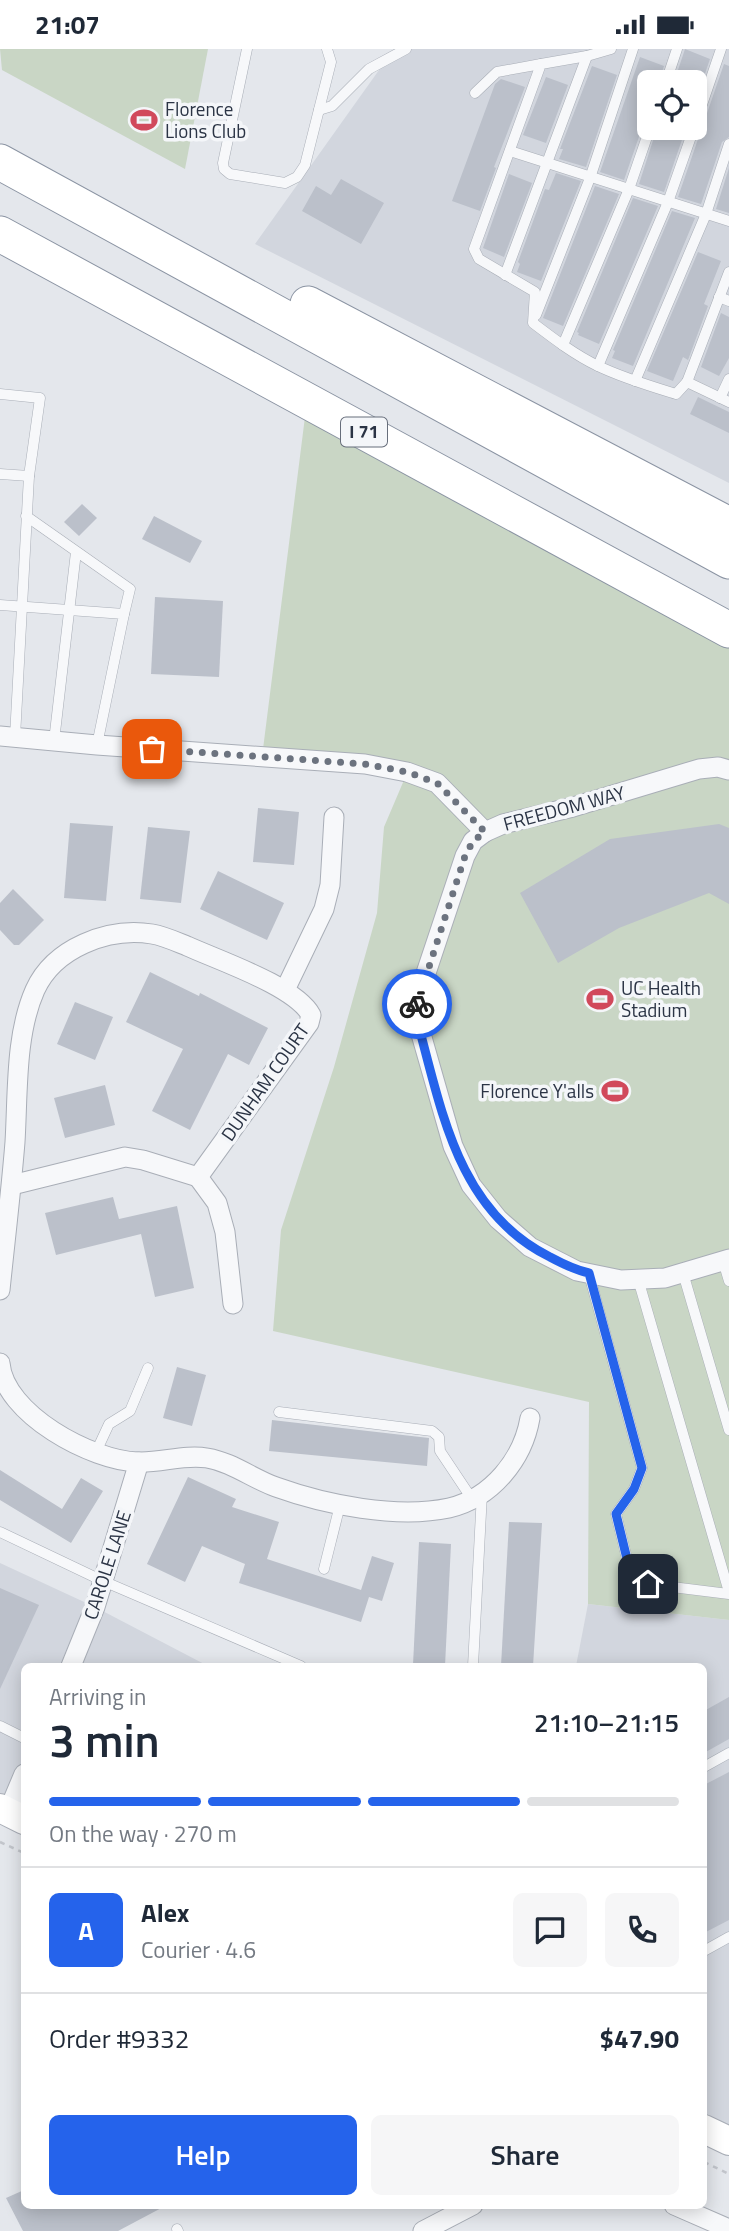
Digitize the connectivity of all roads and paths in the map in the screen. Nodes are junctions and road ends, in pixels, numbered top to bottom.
1 (247, 49) edge
2 (327, 49) edge
3 (406, 49) edge
4 (611, 49) edge
5 (633, 49) edge
6 (677, 49) edge
7 (721, 49) edge
8 (587, 57) junction
9 (541, 64) junction
10 (670, 70) edge
11 (707, 89) edge
12 (475, 93) dead end
13 (319, 110) junction
14 (646, 140) edge
15 (689, 140) edge
16 (729, 144) edge
17 (510, 151) junction
18 (0, 162) edge
19 (548, 164) junction
20 (590, 178) junction
21 (629, 189) junction
22 (668, 202) junction
23 (706, 214) junction
24 (729, 221) edge
25 (0, 234) edge
26 (180, 261) junction
27 (729, 272) edge
28 (505, 275) junction
29 (724, 299) edge
30 (533, 323) junction
31 (563, 345) junction
32 (598, 366) junction
33 (729, 379) edge
34 (635, 381) junction
35 (688, 382) junction
36 (0, 394) edge
37 (725, 400) edge
38 (0, 474) edge
39 (29, 476) junction
40 (26, 516) junction
41 (729, 526) edge
42 (76, 552) junction
43 (729, 561) edge
44 (0, 605) edge
45 (21, 606) junction
46 (69, 610) junction
47 (124, 614) junction
48 (729, 630) edge
49 (7, 736) edge
50 (54, 741) junction
51 (97, 745) junction
52 (729, 770) edge
53 (334, 817) dead end
54 (485, 832) junction
55 (285, 990) junction
56 (198, 1177) junction
57 (12, 1185) junction
58 (726, 1260) edge
59 (589, 1273) junction
60 (683, 1273) junction
61 (638, 1279) junction
62 (729, 1281) edge
63 (0, 1290) edge
64 (233, 1304) dead end
65 (148, 1368) dead end
66 (1, 1372) edge
67 (279, 1412) dead end
68 (530, 1418) dead end
69 (729, 1430) edge
70 (96, 1452) junction
71 (139, 1462) junction
72 (477, 1496) junction
73 (341, 1505) junction
74 (0, 1532) edge
75 (324, 1569) dead end
76 (103, 1580) junction
77 (729, 1593) edge
78 (72, 1663) edge
79 (294, 1663) edge
80 (474, 1663) edge
81 (0, 1726) edge
82 (21, 1736) edge
83 (729, 1753) edge
84 (707, 1765) edge
85 (21, 1782) edge
86 (9, 1815) edge
87 (0, 1842) edge
88 (21, 1852) edge
89 (729, 1937) edge
90 (707, 1949) edge
91 (707, 2130) edge
92 (729, 2141) edge
93 (707, 2163) edge
94 (729, 2173) edge
95 (465, 2209) edge
96 (683, 2209) edge
97 (729, 2229) edge
98 (423, 2231) edge

1 - 13 lane
2 - 13 lane
3 - 13 lane
4 - 8 lane
5 - 20 lane
6 - 10 lane
7 - 11 lane
8 - 9 lane
8 - 19 lane
9 - 12 lane
9 - 17 lane
14 - 21 lane
15 - 22 lane
16 - 23 lane
17 - 19 lane
17 - 28 lane
18 - 26 highway
19 - 20 lane
19 - 28 lane
20 - 21 lane
20 - 30 lane
21 - 22 lane
21 - 31 lane
22 - 23 lane
22 - 32 lane
23 - 24 lane
23 - 34 lane
25 - 48 highway, I 71
26 - 41 highway
26 - 43 highway
27 - 29 lane
28 - 30 lane
29 - 35 lane
30 - 31 lane
31 - 32 lane
32 - 34 lane
33 - 37 lane
34 - 35 lane
35 - 37 lane
36 - 39 lane
38 - 39 lane
39 - 40 lane
40 - 42 lane
40 - 45 lane
42 - 46 lane
42 - 47 lane
44 - 45 lane
45 - 46 lane
45 - 49 lane
46 - 47 lane
46 - 50 lane
47 - 51 lane
49 - 50 street, FREEDOM WAY
50 - 51 street, FREEDOM WAY
51 - 54 street, FREEDOM WAY
52 - 54 street, FREEDOM WAY
53 - 55 street
54 - 59 street
55 - 56 street, DUNHAM COURT
55 - 57 street, DUNHAM COURT
56 - 57 street
56 - 64 street
57 - 63 street, DUNHAM COURT
58 - 60 street
58 - 62 lane
59 - 61 street
59 - 77 lane
60 - 61 street
60 - 69 lane
61 - 77 lane
65 - 70 lane
66 - 70 street
67 - 72 lane
68 - 72 street
70 - 71 street
71 - 73 street
71 - 76 street, CAROLE LANE
72 - 73 street
72 - 80 lane
73 - 75 lane
74 - 76 lane
76 - 78 street, CAROLE LANE
76 - 79 lane
81 - 82 lane
83 - 84 lane
85 - 86 street
87 - 88 path
89 - 90 lane
91 - 92 main road
93 - 94 path
95 - 98 street
96 - 97 street

